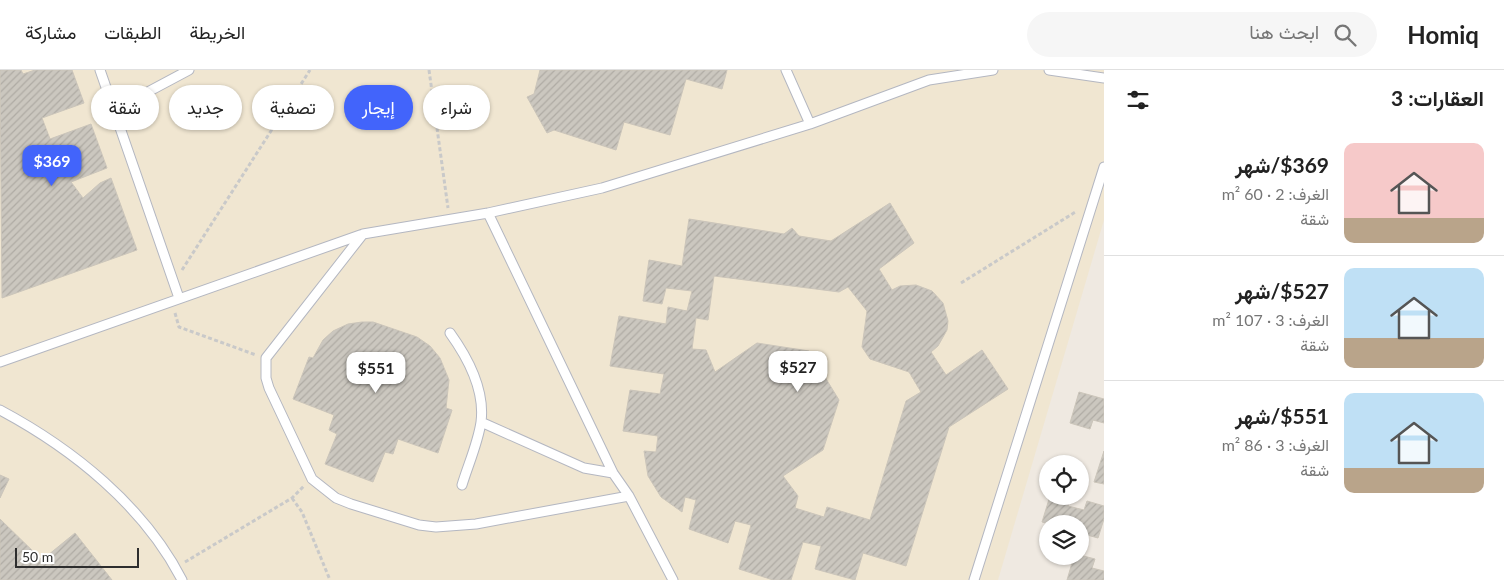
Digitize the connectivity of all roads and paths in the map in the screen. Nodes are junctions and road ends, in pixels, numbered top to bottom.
1 (100, 70) edge
2 (190, 70) edge
3 (310, 70) edge
4 (429, 70) edge
5 (786, 70) edge
6 (993, 70) edge
7 (1049, 70) edge
8 (1104, 78) edge
9 (105, 85) edge
10 (159, 86) edge
11 (810, 124) junction
12 (121, 130) edge
13 (1104, 167) edge
14 (1094, 201) junction
15 (488, 213) junction
16 (450, 220) junction
17 (363, 234) junction
18 (174, 283) junction
19 (961, 283) dead end
20 (178, 298) junction
21 (450, 333) dead end
22 (266, 358) junction
23 (0, 362) edge
24 (0, 410) edge
25 (481, 422) junction
26 (613, 473) junction
27 (312, 479) junction
28 (462, 485) dead end
29 (629, 496) junction
30 (292, 498) junction
31 (176, 567) junction
32 (182, 580) edge
33 (330, 580) edge
34 (673, 580) edge
35 (974, 580) edge

1 - 9 lane
2 - 10 lane
3 - 18 path
4 - 16 path
5 - 11 lane
6 - 11 lane
7 - 8 lane
11 - 15 lane
12 - 18 lane
13 - 14 lane
14 - 19 path
14 - 35 lane
15 - 16 lane
15 - 26 lane
16 - 17 lane
17 - 20 lane
17 - 22 lane
18 - 20 lane
20 - 22 path
20 - 23 lane
21 - 25 lane
22 - 27 lane
24 - 31 lane
25 - 26 lane
25 - 28 lane
26 - 29 lane
27 - 29 lane
27 - 30 path
29 - 34 lane
30 - 31 path
30 - 33 path
31 - 32 lane

